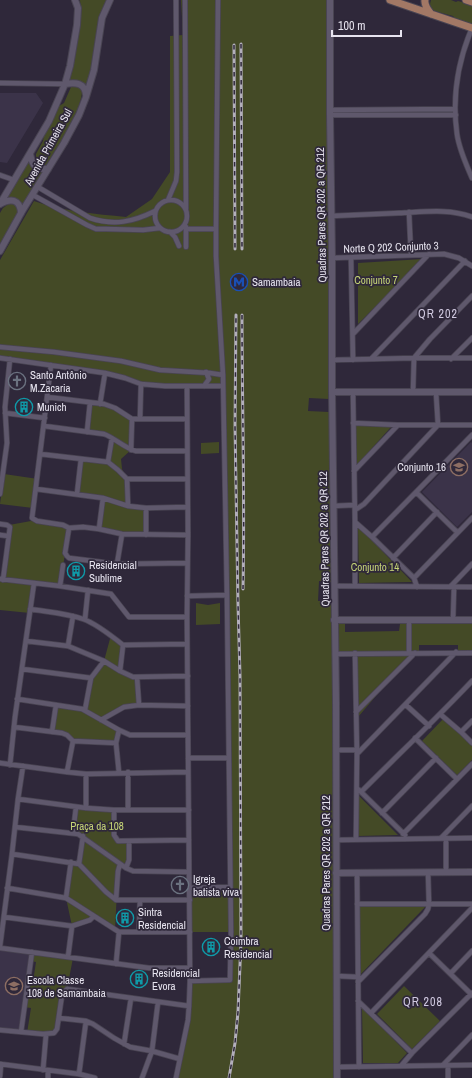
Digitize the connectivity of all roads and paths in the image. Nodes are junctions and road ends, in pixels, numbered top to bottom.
1 (75, 0) edge
2 (110, 0) edge
3 (176, 0) edge
4 (185, 0) edge
5 (218, 0) edge
6 (330, 0) edge
7 (390, 0) edge
8 (410, 0) edge
9 (425, 0) edge
10 (466, 0) edge
11 (472, 2) edge
12 (403, 4) junction
13 (432, 14) junction
14 (472, 28) edge
15 (0, 83) edge
16 (65, 84) junction
17 (86, 97) junction
18 (456, 109) junction
19 (330, 113) junction
20 (456, 115) junction
21 (30, 154) junction
22 (48, 169) junction
23 (0, 175) edge
24 (472, 178) edge
25 (14, 180) junction
26 (38, 187) junction
27 (0, 191) edge
28 (6, 194) junction
29 (33, 195) junction
30 (168, 200) junction
31 (0, 204) edge
32 (186, 209) junction
33 (155, 211) junction
34 (409, 212) junction
35 (21, 213) junction
36 (331, 216) junction
37 (472, 217) edge
38 (186, 221) junction
39 (160, 228) junction
40 (186, 229) junction
41 (216, 229) junction
42 (170, 232) junction
43 (178, 246) dead end
44 (186, 247) dead end
45 (0, 251) edge
46 (411, 254) junction
47 (429, 254) junction
48 (332, 258) junction
49 (351, 258) junction
50 (465, 261) junction
51 (472, 266) edge
52 (472, 296) edge
53 (353, 334) junction
54 (472, 338) edge
55 (0, 347) edge
56 (0, 358) edge
57 (414, 358) junction
58 (472, 358) edge
59 (10, 359) junction
60 (371, 359) junction
61 (451, 359) junction
62 (332, 360) junction
63 (352, 360) junction
64 (51, 365) junction
65 (206, 372) junction
66 (105, 373) junction
67 (223, 375) junction
68 (141, 384) junction
69 (204, 386) junction
70 (223, 386) junction
71 (187, 387) junction
72 (332, 392) junction
73 (352, 392) junction
74 (413, 392) junction
75 (436, 392) junction
76 (472, 392) edge
77 (47, 397) junction
78 (90, 403) junction
79 (100, 404) junction
80 (5, 413) junction
81 (45, 418) junction
82 (140, 419) junction
83 (187, 419) junction
84 (132, 420) junction
85 (353, 424) junction
86 (398, 425) junction
87 (438, 425) junction
88 (471, 425) edge
89 (44, 426) junction
90 (87, 432) junction
91 (472, 434) edge
92 (112, 438) junction
93 (131, 450) junction
94 (187, 451) junction
95 (40, 454) junction
96 (81, 459) junction
97 (108, 462) junction
98 (354, 471) junction
99 (126, 479) junction
100 (187, 479) junction
101 (36, 489) junction
102 (416, 492) junction
103 (0, 494) edge
104 (77, 494) junction
105 (103, 498) junction
106 (128, 506) junction
107 (333, 506) junction
108 (187, 507) junction
109 (354, 507) junction
110 (146, 508) junction
111 (437, 512) junction
112 (472, 518) edge
113 (355, 522) junction
114 (0, 524) edge
115 (69, 528) junction
116 (100, 529) junction
117 (457, 532) junction
118 (122, 534) junction
119 (0, 535) edge
120 (146, 535) junction
121 (188, 535) junction
122 (8, 536) junction
123 (372, 537) junction
124 (393, 558) junction
125 (187, 563) junction
126 (117, 564) junction
127 (472, 564) edge
128 (63, 565) dead end
129 (414, 578) junction
130 (1, 579) edge
131 (34, 583) junction
132 (60, 586) junction
133 (335, 586) junction
134 (355, 586) junction
135 (417, 587) junction
136 (452, 587) junction
137 (472, 587) edge
138 (88, 590) junction
139 (227, 595) junction
140 (187, 596) junction
141 (30, 609) junction
142 (73, 616) junction
143 (187, 616) junction
144 (85, 619) junction
145 (334, 620) junction
146 (409, 620) junction
147 (453, 620) junction
148 (472, 620) edge
149 (26, 641) junction
150 (187, 644) junction
151 (123, 645) junction
152 (68, 646) junction
153 (456, 652) junction
154 (355, 653) junction
155 (409, 653) junction
156 (415, 653) junction
157 (472, 653) edge
158 (335, 654) junction
159 (104, 661) junction
160 (22, 669) junction
161 (120, 671) junction
162 (188, 676) junction
163 (137, 677) junction
164 (91, 678) junction
165 (472, 681) edge
166 (17, 699) junction
167 (56, 705) junction
168 (139, 705) junction
169 (406, 705) junction
170 (188, 706) junction
171 (85, 710) junction
172 (356, 712) junction
173 (440, 714) junction
174 (101, 720) junction
175 (472, 721) edge
176 (430, 726) junction
177 (14, 727) junction
178 (119, 730) junction
179 (52, 732) junction
180 (462, 732) junction
181 (188, 735) junction
182 (415, 738) junction
183 (73, 741) junction
184 (116, 743) junction
185 (472, 743) edge
186 (336, 750) junction
187 (357, 752) junction
188 (188, 758) junction
189 (229, 758) junction
190 (436, 758) junction
191 (0, 763) edge
192 (10, 764) junction
193 (23, 766) junction
194 (471, 766) edge
195 (67, 772) junction
196 (128, 772) junction
197 (188, 772) junction
198 (119, 773) junction
199 (86, 774) junction
200 (457, 779) junction
201 (356, 788) junction
202 (361, 792) junction
203 (18, 799) junction
204 (472, 806) edge
205 (76, 807) junction
206 (86, 808) junction
207 (114, 810) junction
208 (128, 810) junction
209 (189, 810) junction
210 (382, 813) junction
211 (15, 827) junction
212 (73, 833) junction
213 (403, 834) junction
214 (83, 836) junction
215 (409, 838) junction
216 (443, 838) junction
217 (472, 838) edge
218 (356, 839) junction
219 (189, 840) junction
220 (336, 840) junction
221 (129, 841) junction
222 (12, 854) junction
223 (70, 862) junction
224 (79, 864) junction
225 (120, 864) junction
226 (126, 868) junction
227 (189, 872) junction
228 (357, 872) junction
229 (428, 872) junction
230 (446, 872) junction
231 (472, 872) edge
232 (336, 873) junction
233 (230, 887) junction
234 (7, 888) junction
235 (190, 888) junction
236 (66, 898) junction
237 (116, 900) junction
238 (140, 900) junction
239 (190, 900) junction
240 (357, 904) junction
241 (429, 904) junction
242 (472, 904) edge
243 (472, 908) edge
244 (94, 916) junction
245 (4, 917) junction
246 (72, 926) junction
247 (119, 932) junction
248 (140, 932) junction
249 (190, 932) junction
250 (0, 947) edge
251 (472, 951) edge
252 (32, 952) junction
253 (429, 953) junction
254 (68, 957) junction
255 (116, 964) junction
256 (189, 968) junction
257 (451, 973) junction
258 (337, 976) junction
259 (358, 979) junction
260 (190, 981) junction
261 (472, 994) edge
262 (131, 998) junction
263 (358, 1001) junction
264 (158, 1002) junction
265 (189, 1006) junction
266 (371, 1012) junction
267 (59, 1018) junction
268 (86, 1021) junction
269 (0, 1030) edge
270 (21, 1032) junction
271 (46, 1035) junction
272 (472, 1035) edge
273 (124, 1044) junction
274 (152, 1051) junction
275 (412, 1053) junction
276 (180, 1059) junction
277 (1, 1064) edge
278 (446, 1065) junction
279 (401, 1066) junction
280 (472, 1066) edge
281 (337, 1067) junction
282 (359, 1067) junction
283 (43, 1070) junction
284 (48, 1071) junction
285 (79, 1074) junction
286 (0, 1076) edge
287 (48, 1078) edge
288 (95, 1078) edge
289 (142, 1078) edge
290 (176, 1078) edge
291 (338, 1078) edge
292 (448, 1078) edge

1 - 16 street, Avenida Primeira Sul
2 - 17 street, Avenida Primeira Sul
3 - 30 street
4 - 32 street
5 - 41 street
6 - 19 street, Quadras Pares QR 202 a QR 212
7 - 12 main road
8 - 12 main road
9 - 13 main road
10 - 11 main road
12 - 13 main road
13 - 14 main road
14 - 18 street
15 - 16 street
16 - 17 street
16 - 21 street, Avenida Primeira Sul
17 - 22 street, Avenida Primeira Sul
18 - 19 street
18 - 20 street
19 - 20 street
19 - 36 street, Quadras Pares QR 202 a QR 212
20 - 24 street
21 - 22 street
21 - 25 street, Avenida Primeira Sul
22 - 26 street, Avenida Primeira Sul
23 - 25 street
25 - 28 street, Avenida Primeira Sul
26 - 29 street, Avenida Primeira Sul
26 - 33 street
27 - 28 street
28 - 31 street, Avenida Primeira Sul
29 - 35 street, Avenida Primeira Sul
29 - 39 street
30 - 32 street
30 - 33 street
31 - 35 street
32 - 38 street
33 - 39 street
34 - 36 street
34 - 37 street
34 - 46 street
35 - 45 street, Avenida Primeira Sul
36 - 48 street, Quadras Pares QR 202 a QR 212
38 - 40 street
38 - 42 street
39 - 42 street
40 - 41 street
40 - 44 street
41 - 67 street
42 - 43 street
46 - 47 street, Norte Q 202 Conjunto 3
46 - 49 street, Norte Q 202 Conjunto 3
47 - 50 street, Norte Q 202 Conjunto 3
47 - 53 street
48 - 49 street, Norte Q 202 Conjunto 3
48 - 62 street, Quadras Pares QR 202 a QR 212
49 - 53 street
50 - 51 street, Norte Q 202 Conjunto 3
50 - 60 street
52 - 57 street
53 - 63 street
54 - 61 street
55 - 65 street
56 - 59 street
57 - 60 street
57 - 61 street
57 - 74 street
58 - 61 street
59 - 64 street
59 - 80 street
60 - 63 street
62 - 63 street
62 - 72 street, Quadras Pares QR 202 a QR 212
64 - 66 street
64 - 77 street
65 - 67 street
65 - 69 street
66 - 68 street
66 - 79 street
67 - 70 street
68 - 71 street
68 - 82 street
69 - 70 street
69 - 71 street
70 - 139 street
71 - 83 street
72 - 73 street
72 - 107 street, Quadras Pares QR 202 a QR 212
73 - 74 street
73 - 85 street
74 - 75 street
75 - 76 street
75 - 87 street
77 - 78 street
77 - 81 street
78 - 79 street
78 - 90 street
79 - 84 street
80 - 81 street
80 - 103 street
81 - 89 street
82 - 83 street
82 - 84 street
83 - 94 street
84 - 93 street
85 - 86 street
85 - 98 street
86 - 87 street
86 - 98 street
87 - 88 street
87 - 109 street
88 - 91 street
89 - 90 street
89 - 95 street
90 - 92 street
91 - 102 street
92 - 93 street
92 - 97 street
93 - 94 street
94 - 100 street
95 - 96 street
95 - 101 street
96 - 97 street
96 - 104 street
97 - 99 street
98 - 109 street
99 - 100 street
99 - 106 street
100 - 108 street
101 - 104 street
101 - 115 street
102 - 111 street
102 - 123 street
104 - 105 street
105 - 106 street
105 - 116 street
106 - 110 street
107 - 109 street
107 - 133 street, Quadras Pares QR 202 a QR 212
108 - 110 street
108 - 121 street
109 - 113 street
110 - 120 street
111 - 117 street
111 - 124 street
112 - 117 street
113 - 123 street
113 - 134 street
114 - 122 street
115 - 116 street
115 - 126 street
116 - 118 street
117 - 129 street
118 - 120 street
118 - 126 street
119 - 122 street
120 - 121 street
121 - 125 street
122 - 130 street
123 - 124 street
124 - 129 street
125 - 126 street
125 - 140 street
127 - 136 street
128 - 132 street
129 - 135 street
130 - 131 street
131 - 132 street
131 - 141 street
132 - 138 street
133 - 134 street
133 - 145 street, Quadras Pares QR 202 a QR 212
134 - 135 street
135 - 136 street
136 - 137 street
136 - 147 street
138 - 143 street
138 - 144 street
139 - 140 street
139 - 189 street
140 - 143 street
141 - 142 street
141 - 149 street
142 - 144 street
142 - 152 street
143 - 150 street
144 - 151 street
145 - 146 street
145 - 158 street, Quadras Pares QR 202 a QR 212
146 - 147 street
146 - 155 street
147 - 148 street
149 - 152 street
149 - 160 street
150 - 151 street
150 - 162 street
151 - 161 street
152 - 159 street
153 - 156 street
153 - 157 street
153 - 169 street
154 - 155 street
154 - 158 street
154 - 172 street
155 - 156 street
156 - 172 street
158 - 186 street, Quadras Pares QR 202 a QR 212
159 - 161 street
159 - 164 street
160 - 164 street
160 - 166 street
161 - 163 street
162 - 163 street
162 - 170 street
163 - 168 street
164 - 171 street
165 - 173 street
166 - 167 street
166 - 177 street
167 - 171 street
167 - 179 street
168 - 170 street
168 - 174 street
169 - 176 street
169 - 187 street
170 - 181 street
171 - 174 street
172 - 187 street
173 - 176 street
173 - 180 street
174 - 178 street
175 - 180 street
176 - 182 street
177 - 179 street
177 - 192 street
178 - 181 street
178 - 184 street
179 - 183 street
180 - 185 street
181 - 188 street
182 - 190 street
182 - 202 street
183 - 184 street
183 - 195 street
184 - 198 street
186 - 187 street
186 - 220 street, Quadras Pares QR 202 a QR 212
187 - 201 street
188 - 189 street
188 - 197 street
189 - 233 street
190 - 200 street
190 - 210 street
191 - 192 street
192 - 193 street
193 - 195 street
193 - 203 street
194 - 200 street
195 - 199 street
196 - 197 street
196 - 198 street
196 - 208 street
197 - 209 street
198 - 199 street
199 - 206 street
200 - 213 street
201 - 202 street
201 - 218 street
202 - 210 street
203 - 205 street
203 - 211 street
204 - 216 street
205 - 206 street
205 - 212 street
206 - 207 street
207 - 208 street
207 - 221 street
208 - 209 street
209 - 219 street
210 - 213 street
211 - 212 street
211 - 222 street
212 - 214 street
213 - 215 street
214 - 224 street
214 - 225 street
215 - 216 street
215 - 218 street
216 - 217 street
216 - 230 street
218 - 220 street
219 - 221 street
219 - 227 street
220 - 232 street, Quadras Pares QR 202 a QR 212
221 - 226 street
222 - 223 street
222 - 234 street
223 - 224 street
223 - 236 street
224 - 237 street
225 - 226 street
225 - 237 street
226 - 227 street
227 - 235 street
228 - 229 street
228 - 232 street
228 - 240 street
229 - 230 street
229 - 241 street
230 - 231 street
232 - 258 street, Quadras Pares QR 202 a QR 212
233 - 235 street
233 - 260 street
234 - 236 street
234 - 245 street
235 - 239 street
236 - 244 street
237 - 238 street
238 - 239 street
238 - 248 street
239 - 249 street
240 - 241 street
240 - 259 street
241 - 242 street
241 - 259 street
243 - 253 street
244 - 246 street
244 - 247 street
245 - 246 street
245 - 250 street
246 - 254 street
247 - 248 street
247 - 255 street
248 - 249 street
249 - 256 street
250 - 252 street
251 - 257 street
252 - 254 street
252 - 270 street
253 - 257 street
253 - 266 street
254 - 255 street
255 - 256 street
256 - 260 street
257 - 261 street
258 - 259 street
258 - 281 street, Quadras Pares QR 202 a QR 212
259 - 263 street
260 - 265 street
261 - 275 street
262 - 264 street
262 - 267 street
262 - 273 street
263 - 266 street
263 - 282 street
264 - 265 street
264 - 274 street
265 - 276 street
266 - 275 street
267 - 268 street
267 - 271 street
268 - 273 street
268 - 285 street
269 - 270 street
270 - 271 street
271 - 283 street
272 - 278 street
273 - 274 street
274 - 276 street
274 - 289 street
275 - 279 street
276 - 290 street
277 - 283 street
277 - 286 street
278 - 279 street
278 - 280 street
278 - 292 street
279 - 282 street
281 - 282 street
281 - 291 street, Quadras Pares QR 202 a QR 212
283 - 284 street
284 - 285 street
284 - 287 street
285 - 288 street

